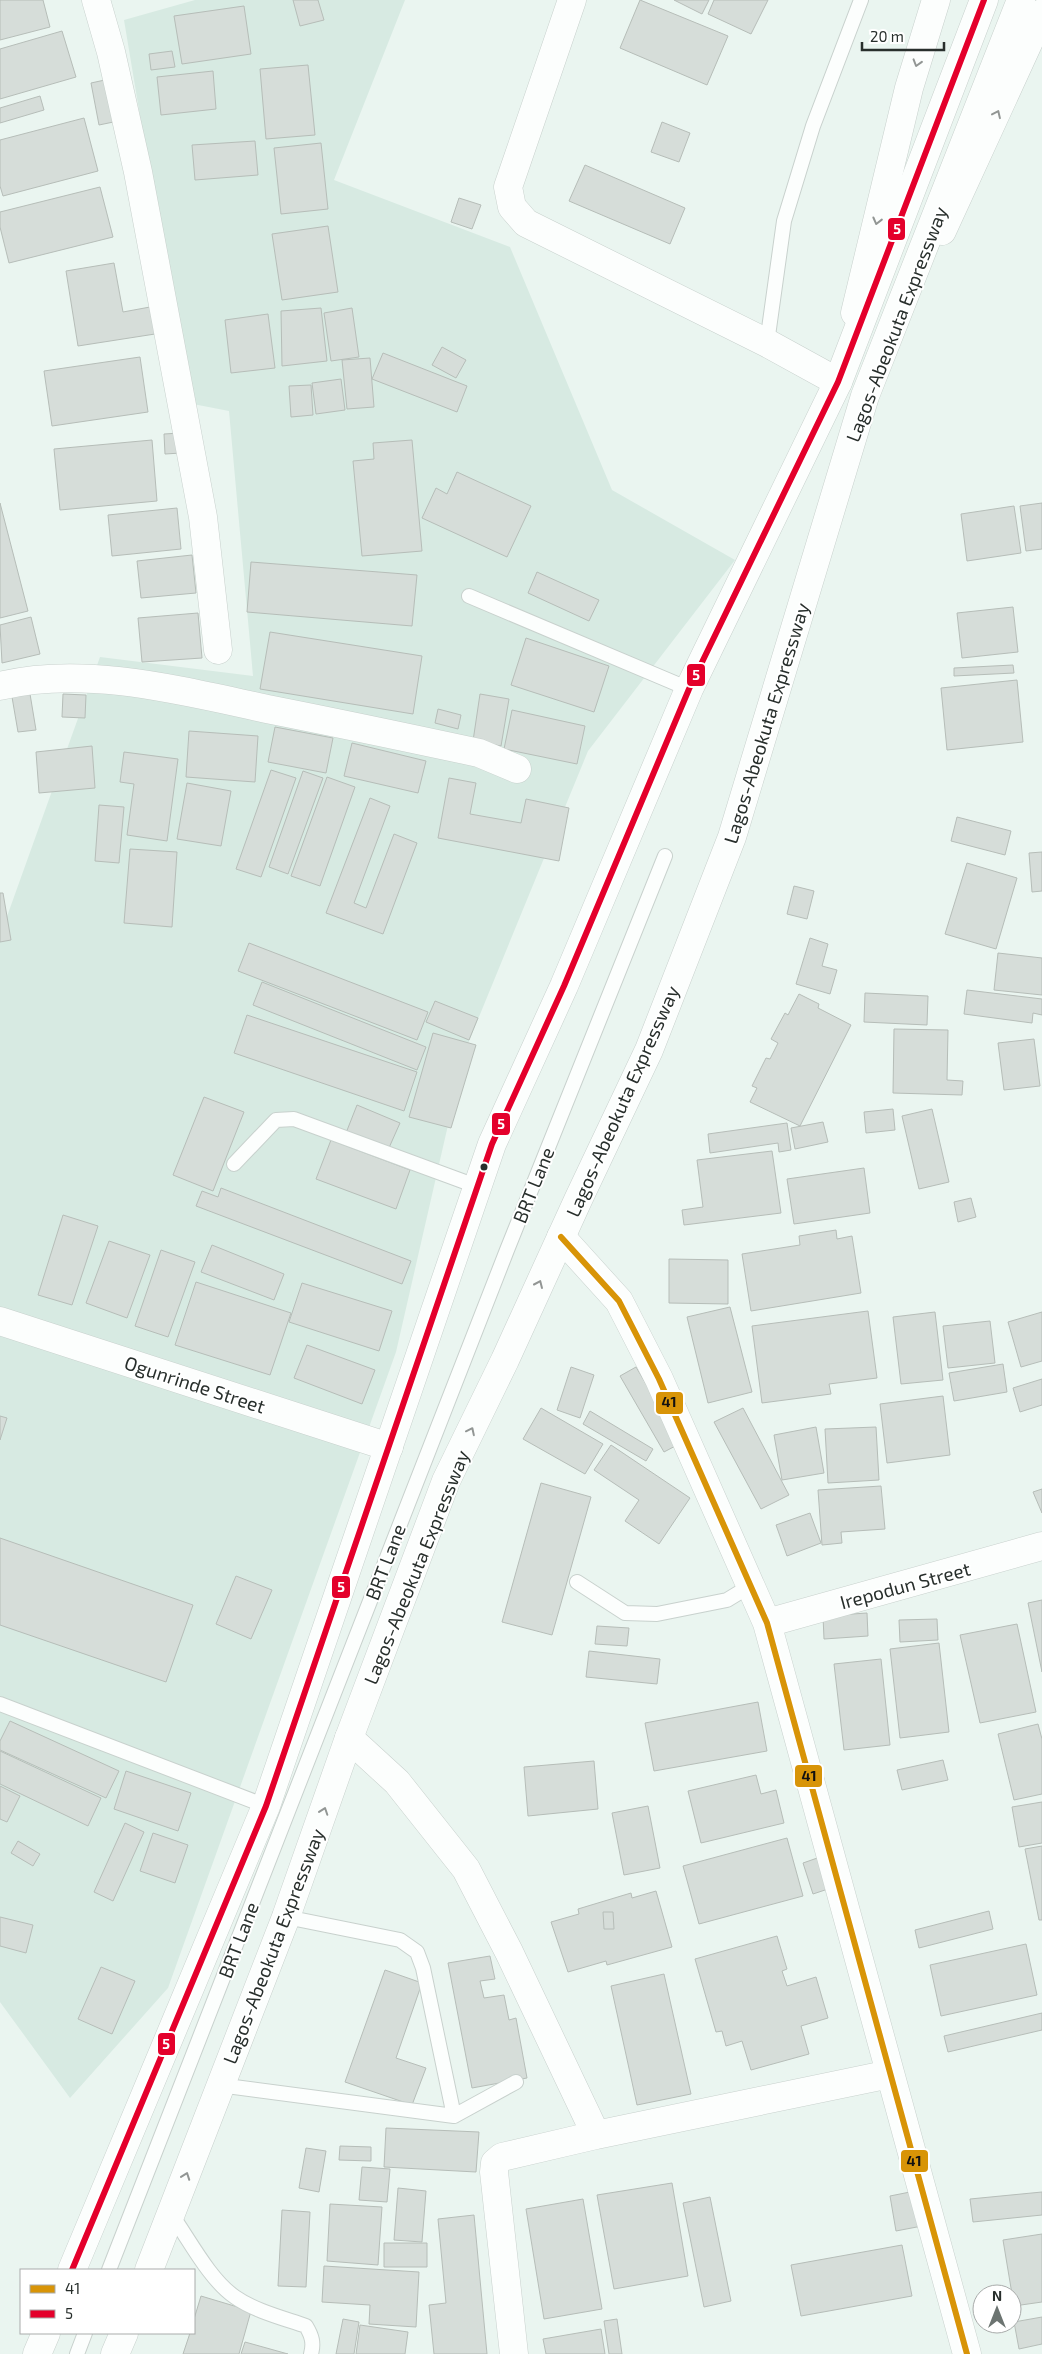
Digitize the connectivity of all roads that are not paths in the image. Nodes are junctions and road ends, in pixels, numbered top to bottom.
1 (96, 0) edge
2 (572, 0) edge
3 (861, 0) edge
4 (936, 0) edge
5 (984, 0) edge
6 (1021, 0) edge
7 (1042, 13) edge
8 (767, 343) junction
9 (838, 382) junction
10 (866, 396) junction
11 (469, 596) dead end
12 (218, 650) dead end
13 (0, 686) edge
14 (689, 688) junction
15 (517, 769) dead end
16 (665, 856) dead end
17 (234, 1164) dead end
18 (476, 1186) junction
19 (561, 1237) junction
20 (0, 1321) edge
21 (389, 1447) junction
22 (1042, 1546) edge
23 (577, 1582) dead end
24 (750, 1586) junction
25 (767, 1623) junction
26 (0, 1704) edge
27 (349, 1738) junction
28 (266, 1806) junction
29 (286, 1917) junction
30 (890, 2074) junction
31 (516, 2082) dead end
32 (219, 2085) junction
33 (454, 2116) junction
34 (596, 2135) junction
35 (172, 2214) junction
36 (72, 2269) edge
37 (109, 2269) edge
38 (149, 2269) edge
39 (46, 2334) edge
40 (85, 2334) edge
41 (124, 2334) edge
42 (37, 2354) edge
43 (77, 2354) edge
44 (115, 2354) edge
45 (311, 2354) edge
46 (514, 2354) edge
47 (967, 2354) edge

1 - 12 main road
2 - 8 main road
3 - 8 lane
4 -> 9 main road
5 - 9 main road, Lagos-Abeokuta Expressway
6 - 10 main road, Lagos-Abeokuta Expressway
10 -> 7 main road
8 - 9 main road
9 - 14 main road, Lagos-Abeokuta Expressway
10 - 19 main road, Lagos-Abeokuta Expressway
11 - 14 lane
13 - 15 main road
14 - 18 main road, Lagos-Abeokuta Expressway
16 - 37 lane, BRT Lane
17 - 18 lane
18 - 21 main road, Lagos-Abeokuta Expressway
19 - 24 main road
27 -> 19 main road, Lagos-Abeokuta Expressway
20 - 21 main road, Ogunrinde Street
21 - 28 main road, Lagos-Abeokuta Expressway
22 - 25 main road, Irepodun Street
23 - 24 lane
24 - 25 main road
25 - 30 main road
26 - 28 lane
29 -> 27 main road, Lagos-Abeokuta Expressway
27 - 34 main road
28 - 36 main road, Lagos-Abeokuta Expressway
29 - 32 main road, Lagos-Abeokuta Expressway
29 - 33 lane
30 - 34 main road
30 - 47 main road
31 - 33 lane
32 - 33 lane
35 -> 32 main road, Lagos-Abeokuta Expressway
34 - 46 main road
35 - 38 main road, Lagos-Abeokuta Expressway
35 - 45 lane
39 - 42 main road
40 - 43 lane
41 - 44 main road

